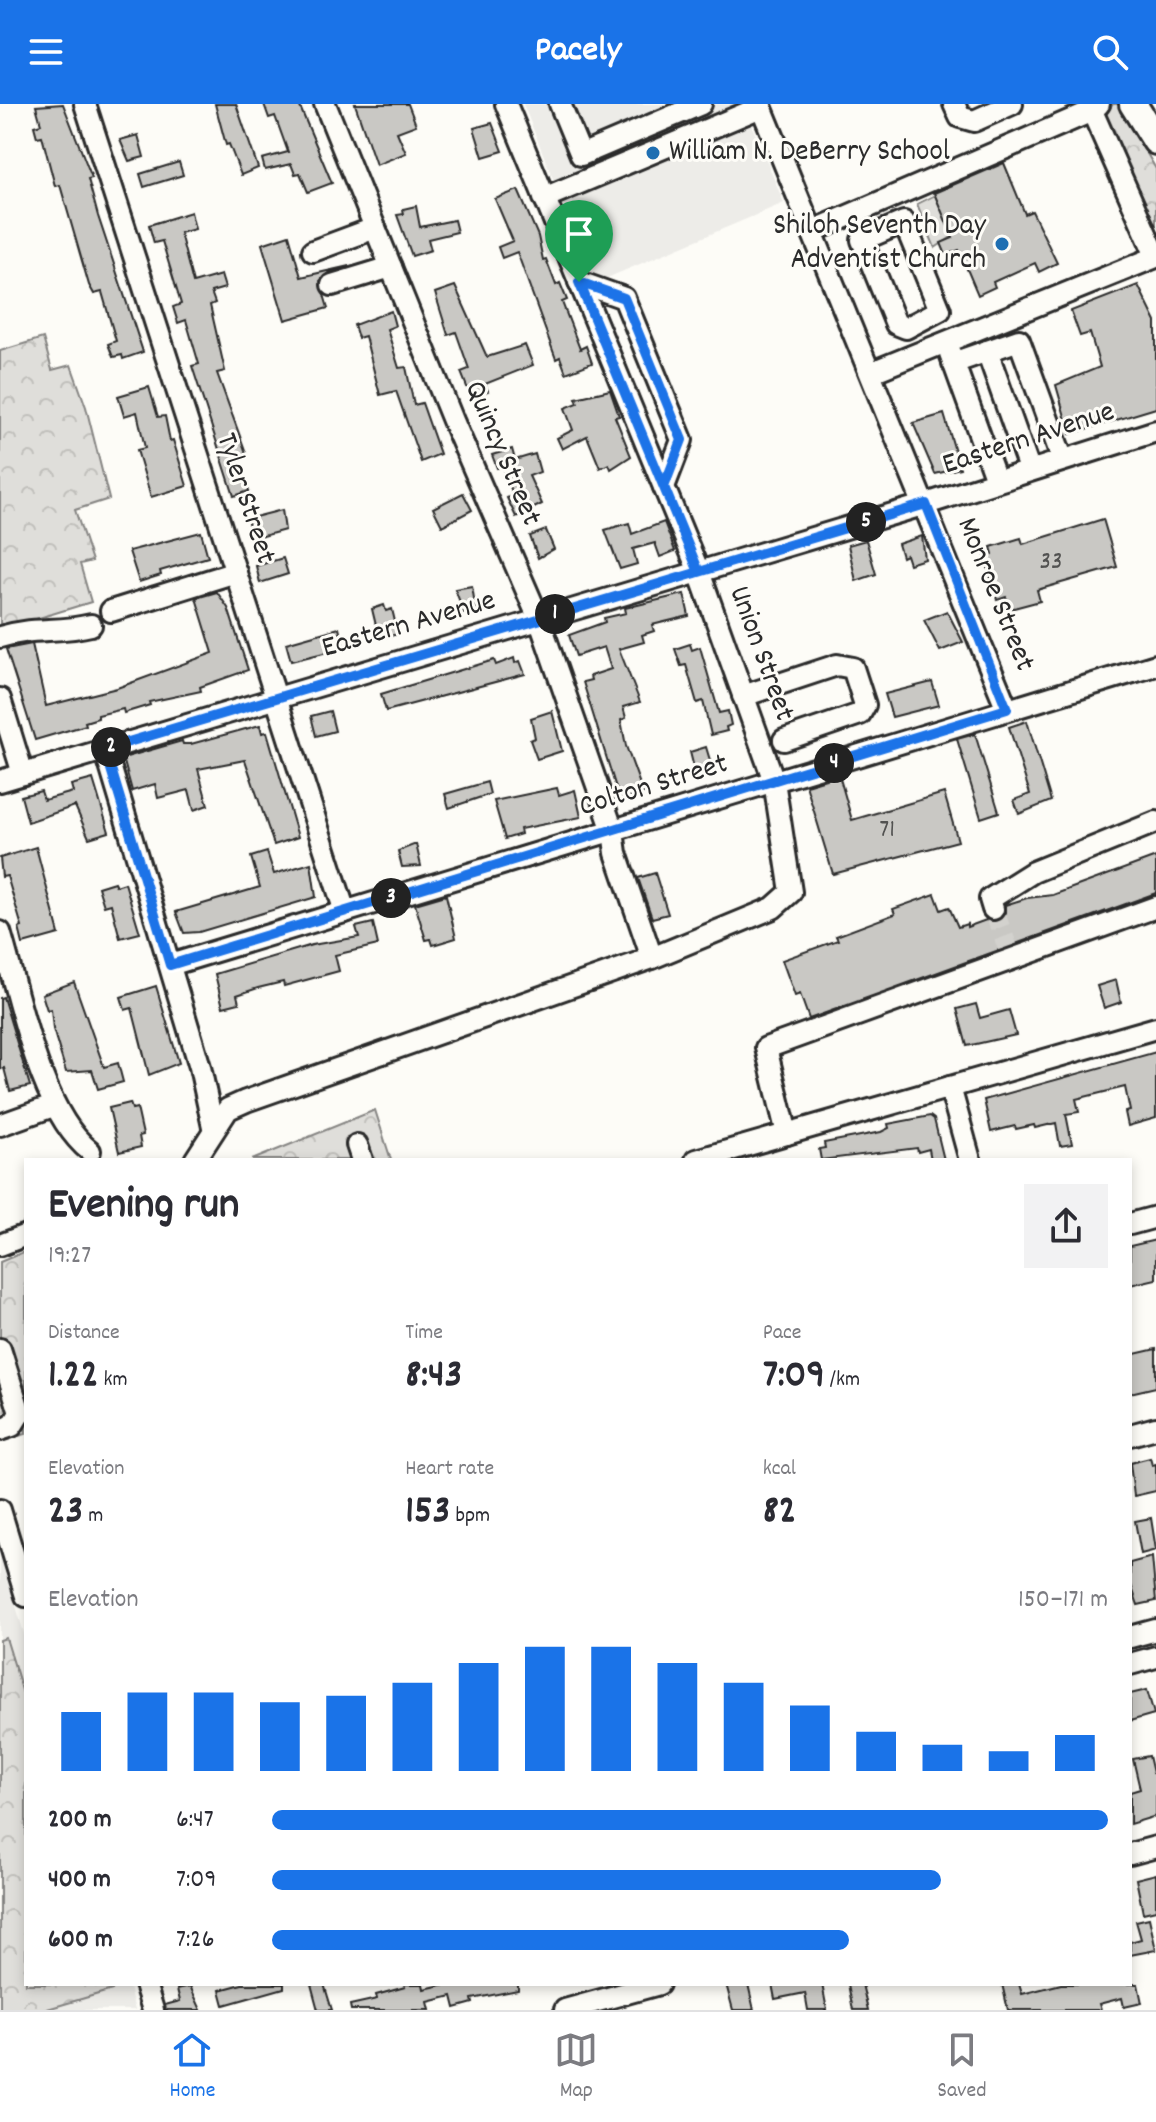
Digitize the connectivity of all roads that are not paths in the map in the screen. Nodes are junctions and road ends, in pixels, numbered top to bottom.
1 (85, 104) edge
2 (325, 104) edge
3 (506, 104) edge
4 (560, 104) edge
5 (703, 104) edge
6 (954, 104) edge
7 (1012, 104) edge
8 (1133, 104) edge
9 (760, 105) edge
10 (1095, 108) edge
11 (992, 114) junction
12 (714, 127) junction
13 (1156, 141) edge
14 (1004, 149) junction
15 (544, 198) junction
16 (375, 228) junction
17 (813, 231) junction
18 (313, 251) dead end
19 (1156, 257) edge
20 (391, 267) junction
21 (579, 282) junction
22 (332, 285) dead end
23 (1010, 317) junction
24 (930, 318) junction
25 (1019, 340) junction
26 (987, 351) junction
27 (950, 353) junction
28 (872, 372) junction
29 (1156, 431) edge
30 (1062, 458) junction
31 (1029, 469) junction
32 (996, 480) junction
33 (664, 487) junction
34 (926, 504) junction
35 (236, 572) junction
36 (699, 572) junction
37 (111, 611) dead end
38 (539, 619) junction
39 (91, 625) dead end
40 (0, 637) edge
41 (1156, 665) edge
42 (743, 696) junction
43 (277, 697) junction
44 (0, 699) edge
45 (1007, 709) junction
46 (784, 740) dead end
47 (105, 749) junction
48 (23, 774) junction
49 (0, 781) edge
50 (774, 781) junction
51 (1156, 822) edge
52 (613, 831) junction
53 (1156, 907) edge
54 (993, 909) dead end
55 (345, 912) junction
56 (0, 932) edge
57 (652, 958) junction
58 (170, 965) junction
59 (1156, 1028) edge
60 (950, 1087) junction
61 (53, 1106) junction
62 (0, 1125) edge
63 (213, 1127) junction
64 (787, 1134) junction
65 (90, 1151) dead end
66 (196, 1158) edge
67 (703, 1158) edge
68 (969, 1158) edge
69 (1156, 1217) edge
70 (1132, 1223) edge
71 (24, 1236) edge
72 (0, 1245) edge
73 (0, 1349) edge
74 (1156, 1428) edge
75 (0, 1430) edge
76 (1132, 1434) edge
77 (0, 1510) edge
78 (16, 1530) edge
79 (24, 1583) edge
80 (1156, 1630) edge
81 (1132, 1636) edge
82 (1156, 1657) edge
83 (1132, 1663) edge
84 (1156, 1847) edge
85 (1132, 1853) edge
86 (146, 1986) edge
87 (578, 1986) edge
88 (653, 1986) edge
89 (623, 1996) edge
90 (578, 2008) edge
91 (153, 2010) edge

1 - 35 street, Tyler Street
2 - 16 street, Quincy Street
3 - 15 street, Union Street
4 - 5 street
5 - 12 street
6 - 11 street
7 - 11 street
8 - 13 main road
9 - 12 street
9 - 17 street, Monroe Street
10 - 14 street
10 - 19 street
11 - 14 street
12 - 15 street
14 - 17 street
15 - 21 street, Union Street
16 - 18 street
16 - 20 street, Quincy Street
17 - 28 street, Monroe Street
19 - 23 street
20 - 22 street
20 - 38 street, Quincy Street
21 - 33 street, Union Street
21 - 33 street
23 - 25 street
23 - 27 street
24 - 24 street
24 - 27 street
25 - 26 street
25 - 30 street
26 - 27 street
26 - 31 street
27 - 28 street
27 - 32 street
28 - 34 street, Monroe Street
29 - 30 street, Eastern Avenue
30 - 31 street, Eastern Avenue
31 - 32 street, Eastern Avenue
32 - 34 street, Eastern Avenue
33 - 36 street, Union Street
34 - 36 street, Eastern Avenue
34 - 45 street, Monroe Street
35 - 37 street
35 - 43 street, Tyler Street
36 - 38 street, Eastern Avenue
36 - 42 street, Union Street
38 - 43 street, Eastern Avenue
38 - 52 street, Quincy Street
39 - 40 street
41 - 45 street, Colton Street
42 - 46 street
42 - 50 street, Union Street
43 - 47 street, Eastern Avenue
43 - 55 street, Tyler Street
44 - 48 street
45 - 50 street, Colton Street
47 - 48 street, Eastern Avenue
47 - 58 street
48 - 49 street, Eastern Avenue
50 - 52 street, Colton Street
50 - 57 street, Union Street
51 - 54 street
52 - 55 street, Colton Street
52 - 57 street, Quincy Street
53 - 64 street
55 - 58 street, Colton Street
56 - 61 street
57 - 63 street
58 - 63 street
59 - 60 street
60 - 64 street
60 - 68 street
61 - 62 street
61 - 65 street
63 - 66 street
64 - 67 street
69 - 70 street
71 - 72 street
73 - 75 street
74 - 76 street
77 - 78 street
78 - 79 street
80 - 81 street
82 - 83 street
84 - 85 street
86 - 91 street
87 - 90 street
88 - 89 street
89 - 90 street

